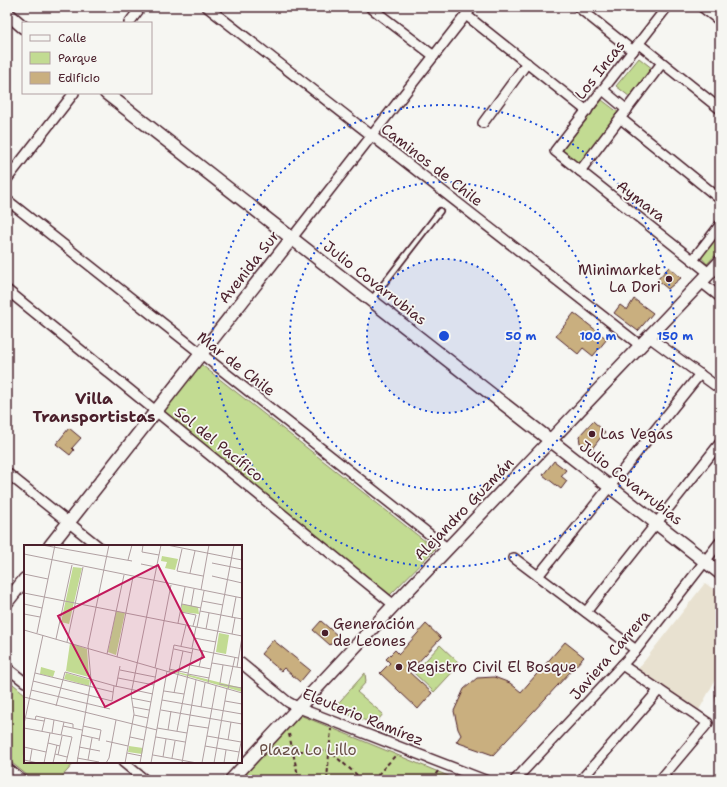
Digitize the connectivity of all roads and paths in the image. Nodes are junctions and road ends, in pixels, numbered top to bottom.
1 (142, 7) edge
2 (207, 7) edge
3 (370, 7) edge
4 (472, 7) edge
5 (578, 7) edge
6 (667, 7) edge
7 (702, 7) edge
8 (466, 15) junction
9 (8, 16) edge
10 (720, 21) edge
11 (130, 22) edge
12 (22, 26) edge
13 (636, 47) junction
14 (434, 56) junction
15 (527, 63) junction
16 (662, 63) junction
17 (603, 90) junction
18 (73, 94) edge
19 (107, 94) edge
20 (720, 109) edge
21 (627, 110) junction
22 (587, 111) junction
23 (620, 118) junction
24 (483, 123) dead end
25 (372, 136) junction
26 (555, 151) joint
27 (580, 171) junction
28 (7, 179) edge
29 (720, 199) edge
30 (7, 200) edge
31 (440, 211) dead end
32 (720, 225) edge
33 (292, 238) junction
34 (693, 260) junction
35 (720, 262) edge
36 (709, 273) junction
37 (701, 282) junction
38 (7, 290) edge
39 (720, 297) edge
40 (371, 300) junction
41 (645, 341) junction
42 (201, 354) junction
43 (700, 374) junction
44 (720, 390) edge
45 (156, 412) junction
46 (551, 441) junction
47 (720, 443) edge
48 (7, 472) edge
49 (610, 487) junction
50 (68, 522) junction
51 (656, 523) junction
52 (720, 542) edge
53 (51, 545) edge
54 (97, 545) edge
55 (448, 549) junction
56 (514, 558) dead end
57 (705, 562) junction
58 (720, 573) edge
59 (538, 576) junction
60 (24, 580) edge
61 (7, 602) edge
62 (394, 605) junction
63 (586, 612) junction
64 (636, 650) junction
65 (242, 664) edge
66 (622, 665) junction
67 (7, 668) edge
68 (24, 681) edge
69 (659, 690) junction
70 (299, 708) junction
71 (287, 721) junction
72 (332, 722) junction
73 (402, 748) junction
74 (292, 751) junction
75 (329, 751) junction
76 (124, 763) edge
77 (7, 768) edge
78 (22, 780) edge
79 (145, 780) edge
80 (231, 780) edge
81 (298, 780) edge
82 (327, 780) edge
83 (363, 780) edge
84 (373, 780) edge
85 (485, 780) edge
86 (515, 780) edge
87 (581, 780) edge
88 (660, 780) edge

1 - 11 street
2 - 25 street, Caminos de Chile
3 - 14 street
4 - 8 street, Avenida Sur
5 - 13 street
6 - 13 street, Los Incas
7 - 10 street
8 - 14 street, Avenida Sur
8 - 15 street
9 - 12 street
13 - 16 street
13 - 17 street, Los Incas
14 - 25 street, Avenida Sur
15 - 22 street
15 - 24 street
16 - 20 street
16 - 21 street
17 - 21 street
17 - 22 street, Los Incas
18 - 28 street
19 - 33 street, Julio Covarrubias
21 - 23 street
22 - 26 street, Los Incas
23 - 27 street
23 - 29 street
25 - 33 street, Avenida Sur
25 - 41 street, Caminos de Chile
26 - 27 street, Aymara
27 - 34 street, Aymara
30 - 42 street, Mar de Chile
31 - 40 lane
32 - 34 street
33 - 40 street, Julio Covarrubias
33 - 42 street, Avenida Sur
34 - 36 street, Aymara
35 - 36 street, Alejandro Guzmán
36 - 37 street, Alejandro Guzmán
37 - 39 street
37 - 41 street, Alejandro Guzmán
38 - 45 street, Sol del Pacífico
40 - 46 street, Julio Covarrubias
41 - 43 street, Caminos de Chile
41 - 46 street, Alejandro Guzmán
42 - 45 street, Avenida Sur
42 - 55 street, Mar de Chile
43 - 44 street, Caminos de Chile
43 - 49 street
45 - 50 street, Avenida Sur
45 - 62 street, Sol del Pacífico
46 - 49 street, Julio Covarrubias
46 - 55 street, Alejandro Guzmán
47 - 51 street
48 - 50 street
49 - 51 street, Julio Covarrubias
49 - 59 street
50 - 53 street, Avenida Sur
50 - 54 street
51 - 57 street, Julio Covarrubias
51 - 63 street
52 - 57 street, Javiera Carrera
55 - 62 street, Alejandro Guzmán
56 - 59 street
57 - 58 street, Julio Covarrubias
57 - 64 street, Javiera Carrera
59 - 63 street
60 - 61 street
62 - 70 street, Alejandro Guzmán
63 - 64 street
64 - 66 street, Javiera Carrera
65 - 70 street, Eleuterio Ramírez
66 - 69 street
66 - 86 street, Javiera Carrera
67 - 68 street
69 - 87 street
69 - 88 street
70 - 71 street, Alejandro Guzmán
70 - 72 street, Eleuterio Ramírez
71 - 74 path
71 - 80 street, Alejandro Guzmán
72 - 73 street, Eleuterio Ramírez
72 - 75 path
73 - 84 path
73 - 85 street, Eleuterio Ramírez
74 - 75 path
74 - 81 path
75 - 82 path
75 - 83 path
76 - 79 street
77 - 78 street

